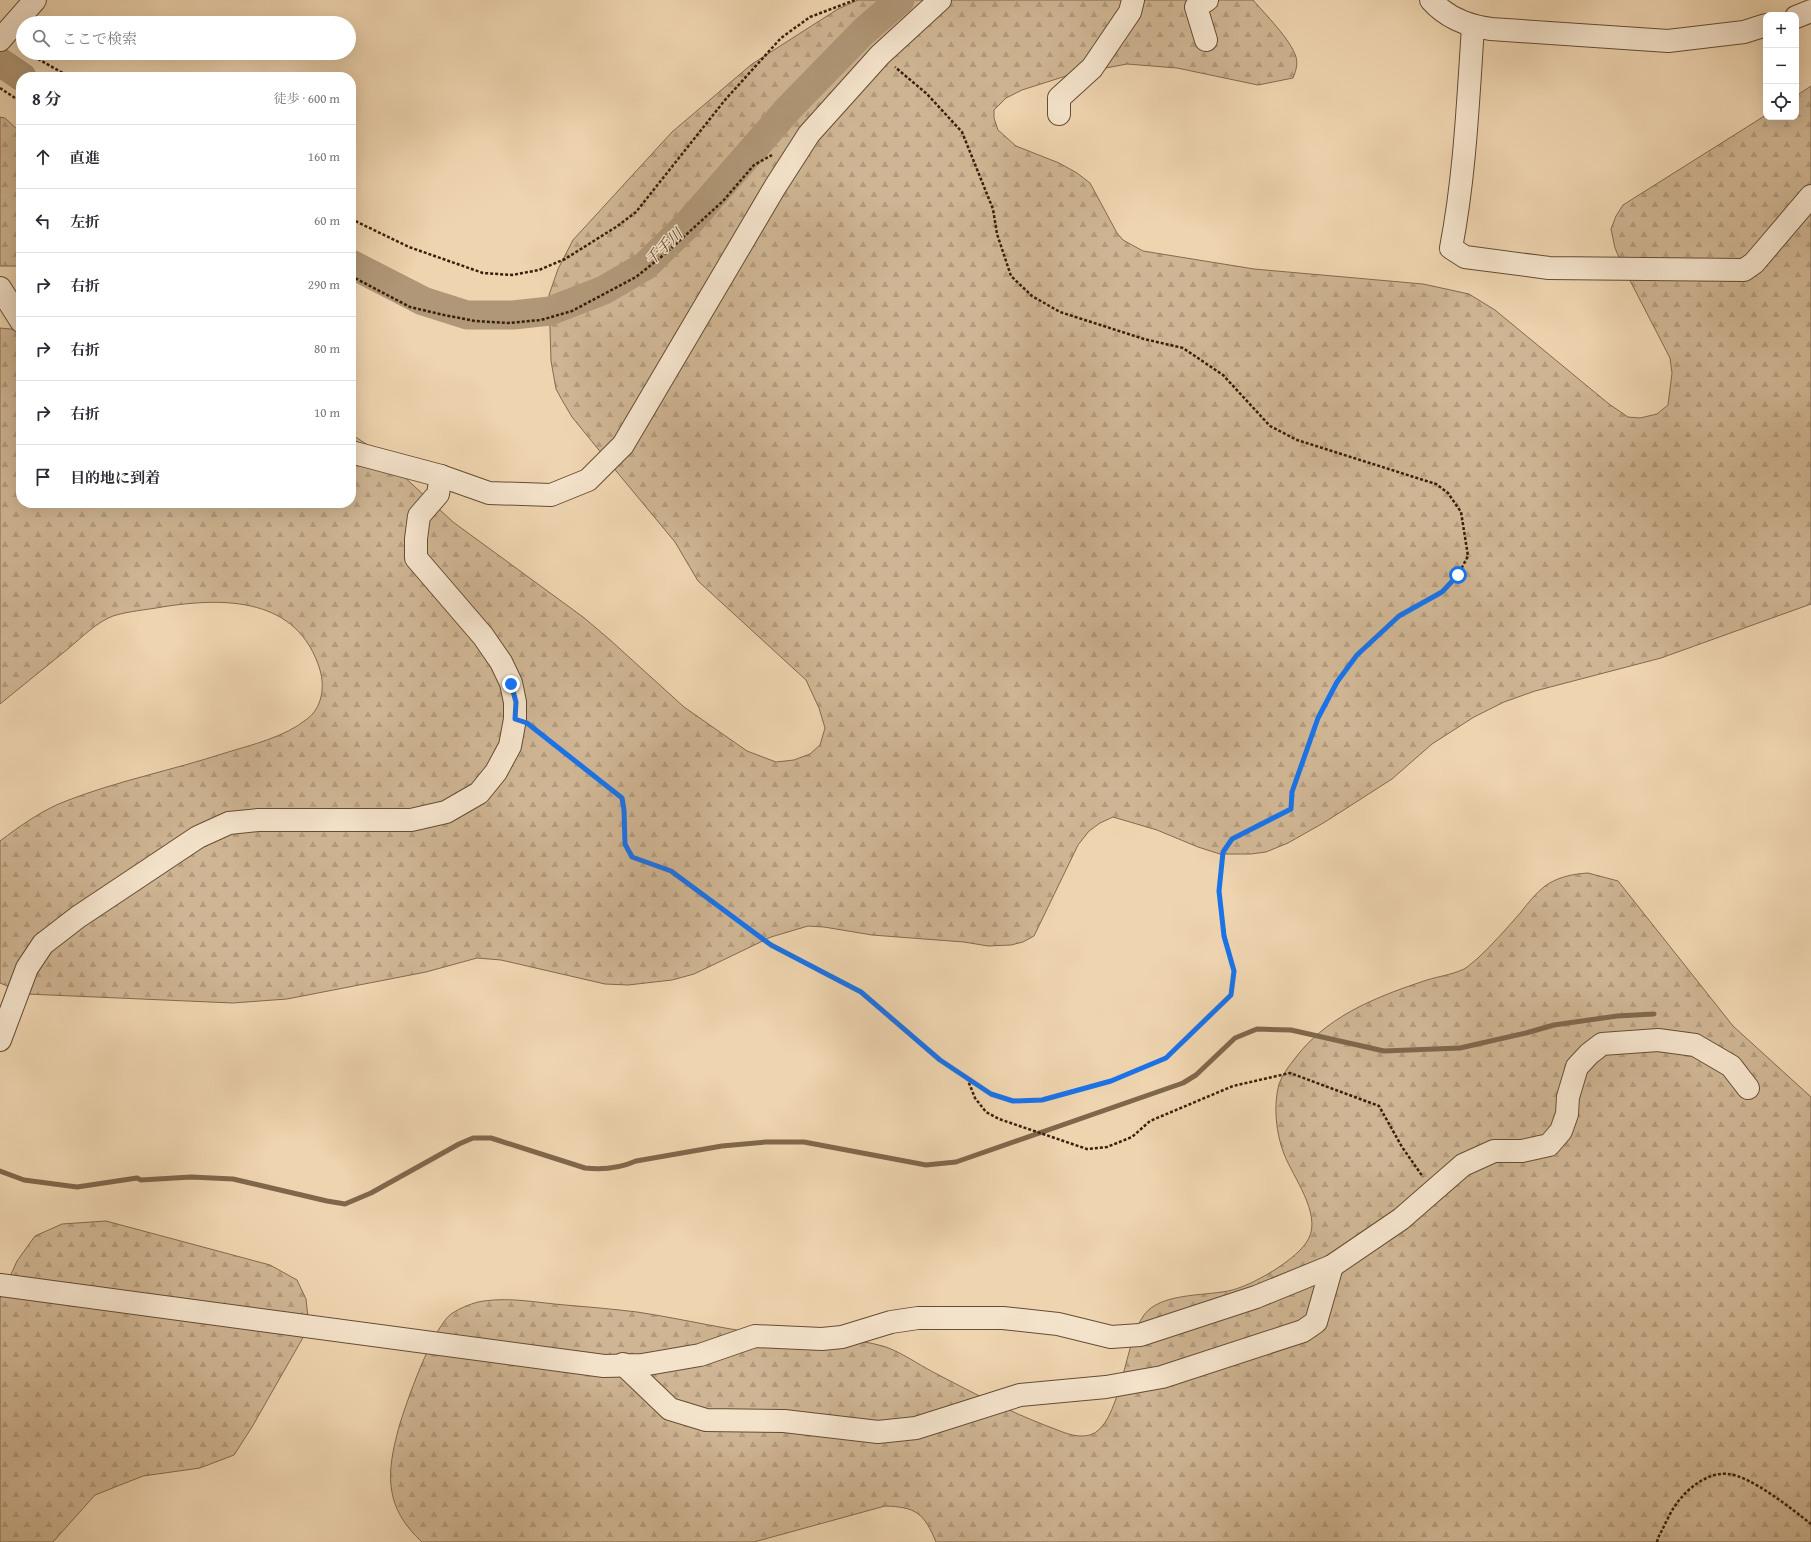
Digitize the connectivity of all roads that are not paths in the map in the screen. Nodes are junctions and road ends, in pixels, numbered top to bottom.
1 (35, 0) edge
2 (940, 0) edge
3 (1133, 0) edge
4 (1431, 0) edge
5 (1198, 2) edge
6 (1811, 11) edge
7 (21, 16) edge
8 (1799, 16) edge
9 (16, 22) edge
10 (1763, 26) edge
11 (1473, 27) junction
12 (0, 40) edge
13 (1206, 40) dead end
14 (1059, 114) dead end
15 (1811, 196) edge
16 (0, 288) edge
17 (16, 313) edge
18 (356, 453) edge
19 (441, 476) junction
20 (0, 1040) edge
21 (1748, 1088) dead end
22 (1332, 1266) junction
23 (0, 1285) edge
24 (624, 1364) junction

1 - 7 street
2 - 19 street
3 - 14 street
4 - 11 street
5 - 13 street
6 - 8 street
9 - 12 street
10 - 11 street
11 - 15 street
16 - 17 street
18 - 19 street
19 - 20 street
21 - 22 street
22 - 24 street
22 - 24 street
23 - 24 street

